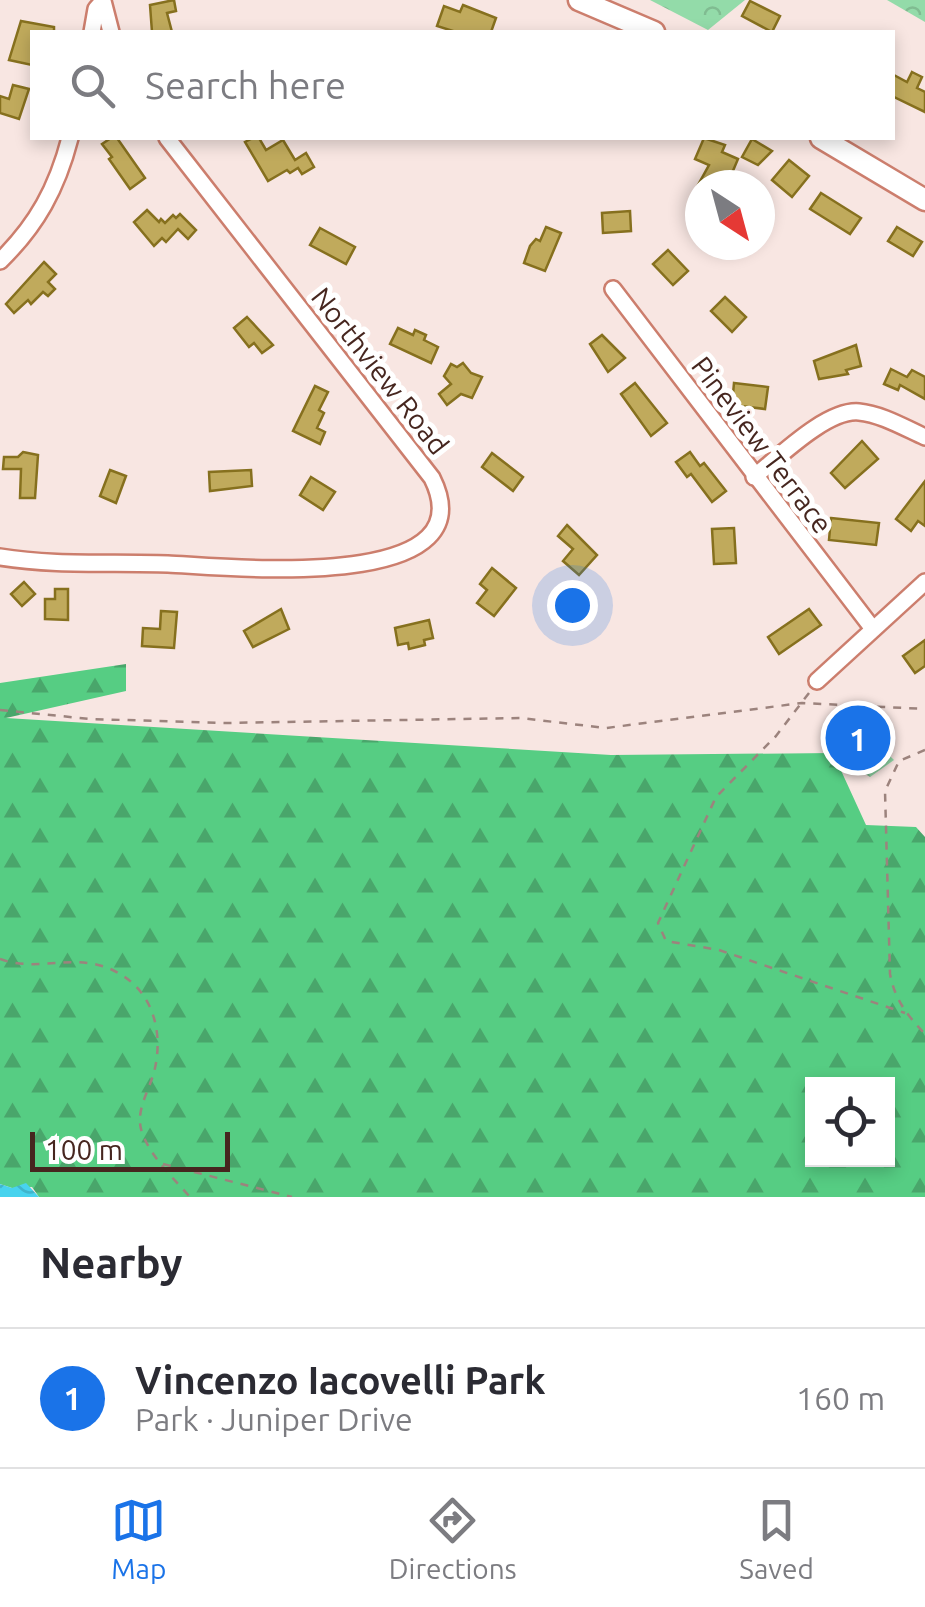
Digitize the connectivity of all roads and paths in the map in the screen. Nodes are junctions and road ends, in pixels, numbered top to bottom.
1 (103, 0) edge
2 (579, 0) edge
3 (92, 30) edge
4 (110, 30) edge
5 (649, 30) edge
6 (69, 140) edge
7 (169, 140) edge
8 (824, 140) edge
9 (925, 200) edge
10 (0, 262) edge
11 (613, 289) dead end
12 (925, 437) edge
13 (754, 477) junction
14 (0, 557) edge
15 (925, 582) edge
16 (874, 629) junction
17 (817, 681) joint
18 (802, 703) junction
19 (925, 709) edge
20 (0, 710) edge
21 (925, 750) edge
22 (0, 959) edge
23 (905, 1013) junction
24 (925, 1034) edge
25 (162, 1164) junction
26 (190, 1197) edge
27 (292, 1197) edge

1 - 3 street
1 - 4 street
2 - 5 street
6 - 10 street
7 - 14 street, Northview Road
8 - 9 street
11 - 13 street, Pineview Terrace
12 - 13 street
13 - 16 street, Pineview Terrace
15 - 16 street
16 - 17 street
17 - 18 path
18 - 19 path
18 - 20 path
18 - 23 path
21 - 23 path
22 - 25 path
23 - 24 path
25 - 26 path
25 - 27 path

